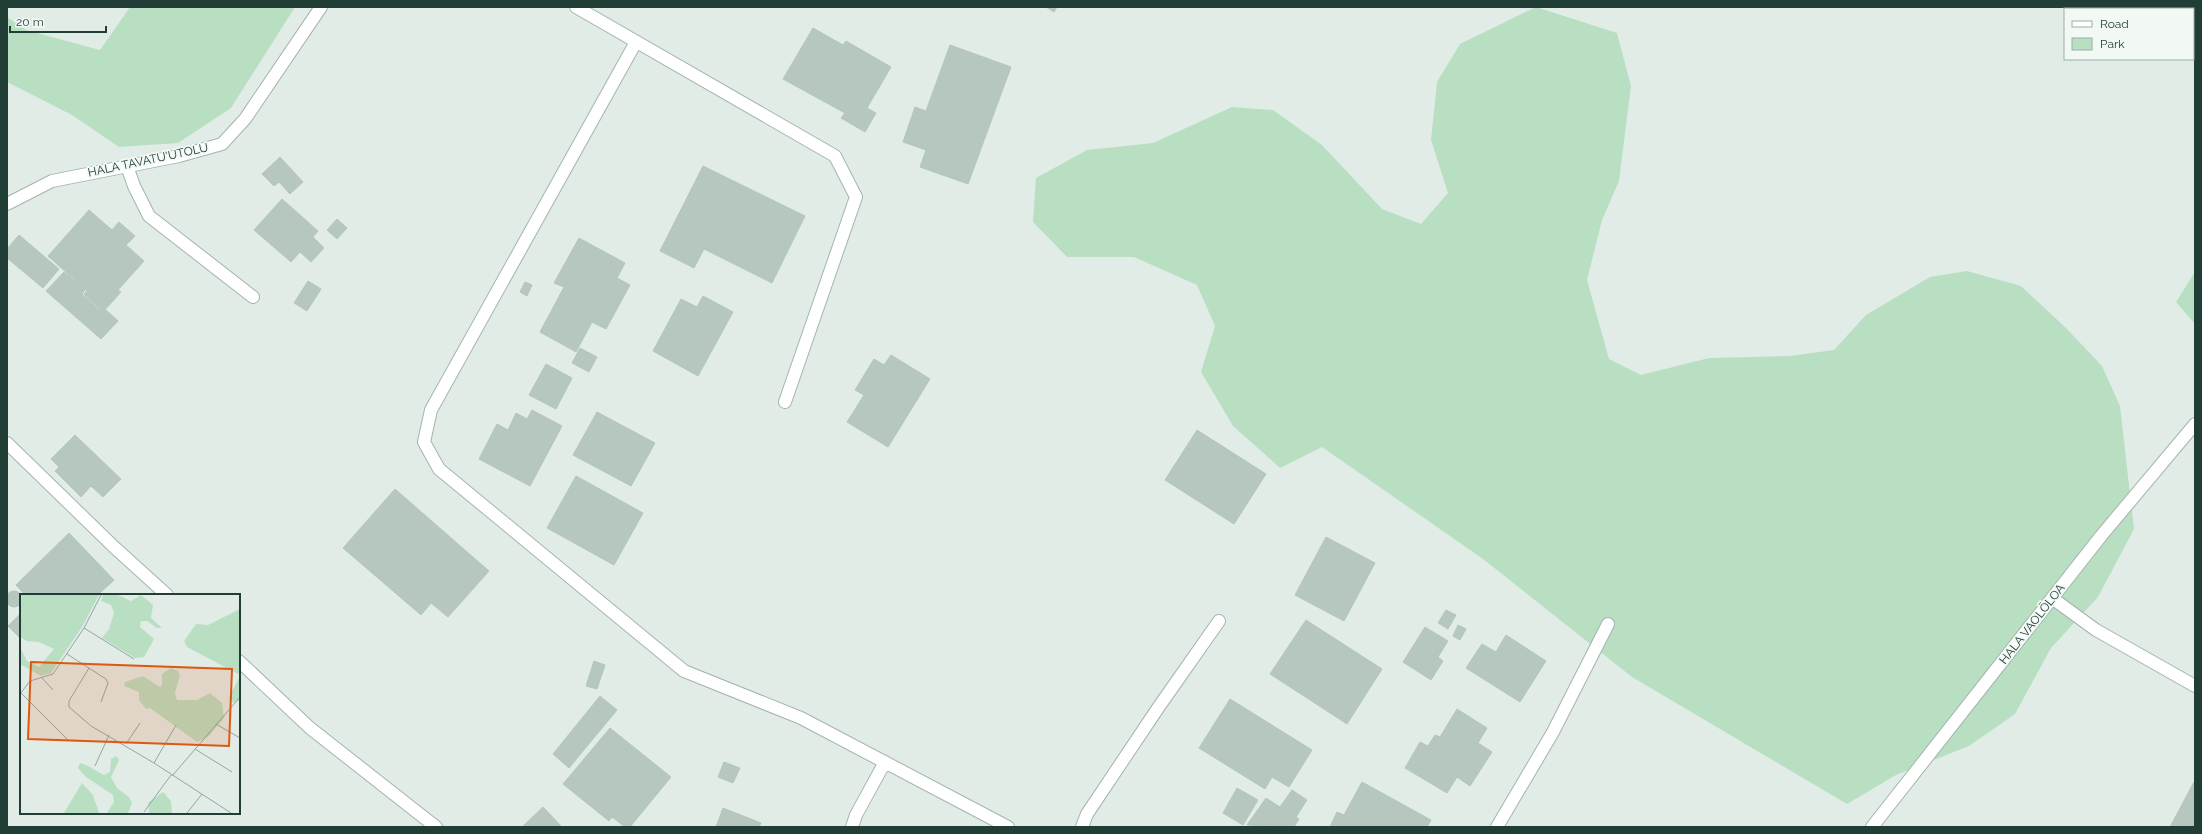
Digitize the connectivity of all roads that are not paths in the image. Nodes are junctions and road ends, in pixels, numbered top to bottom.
1 (321, 7) edge
2 (576, 7) edge
3 (636, 42) junction
4 (127, 166) junction
5 (7, 204) edge
6 (253, 297) dead end
7 (785, 402) dead end
8 (2195, 424) edge
9 (7, 443) edge
10 (166, 594) edge
11 (2052, 598) junction
12 (1219, 621) dead end
13 (1608, 624) dead end
14 (240, 662) edge
15 (2195, 686) edge
16 (885, 762) junction
17 (436, 827) edge
18 (852, 827) edge
19 (1008, 827) edge
20 (1082, 827) edge
21 (1497, 827) edge
22 (1872, 827) edge

1 - 4 street, HALA TAVATU'UTOLU
2 - 3 street
3 - 7 street
3 - 16 street
4 - 5 street, HALA TAVATU'UTOLU
4 - 6 street
8 - 11 street, HALA VAOLŌLOA
9 - 10 street
11 - 15 street
11 - 22 street, HALA VAOLŌLOA
12 - 20 street
13 - 21 street
14 - 17 street
16 - 18 street
16 - 19 street

